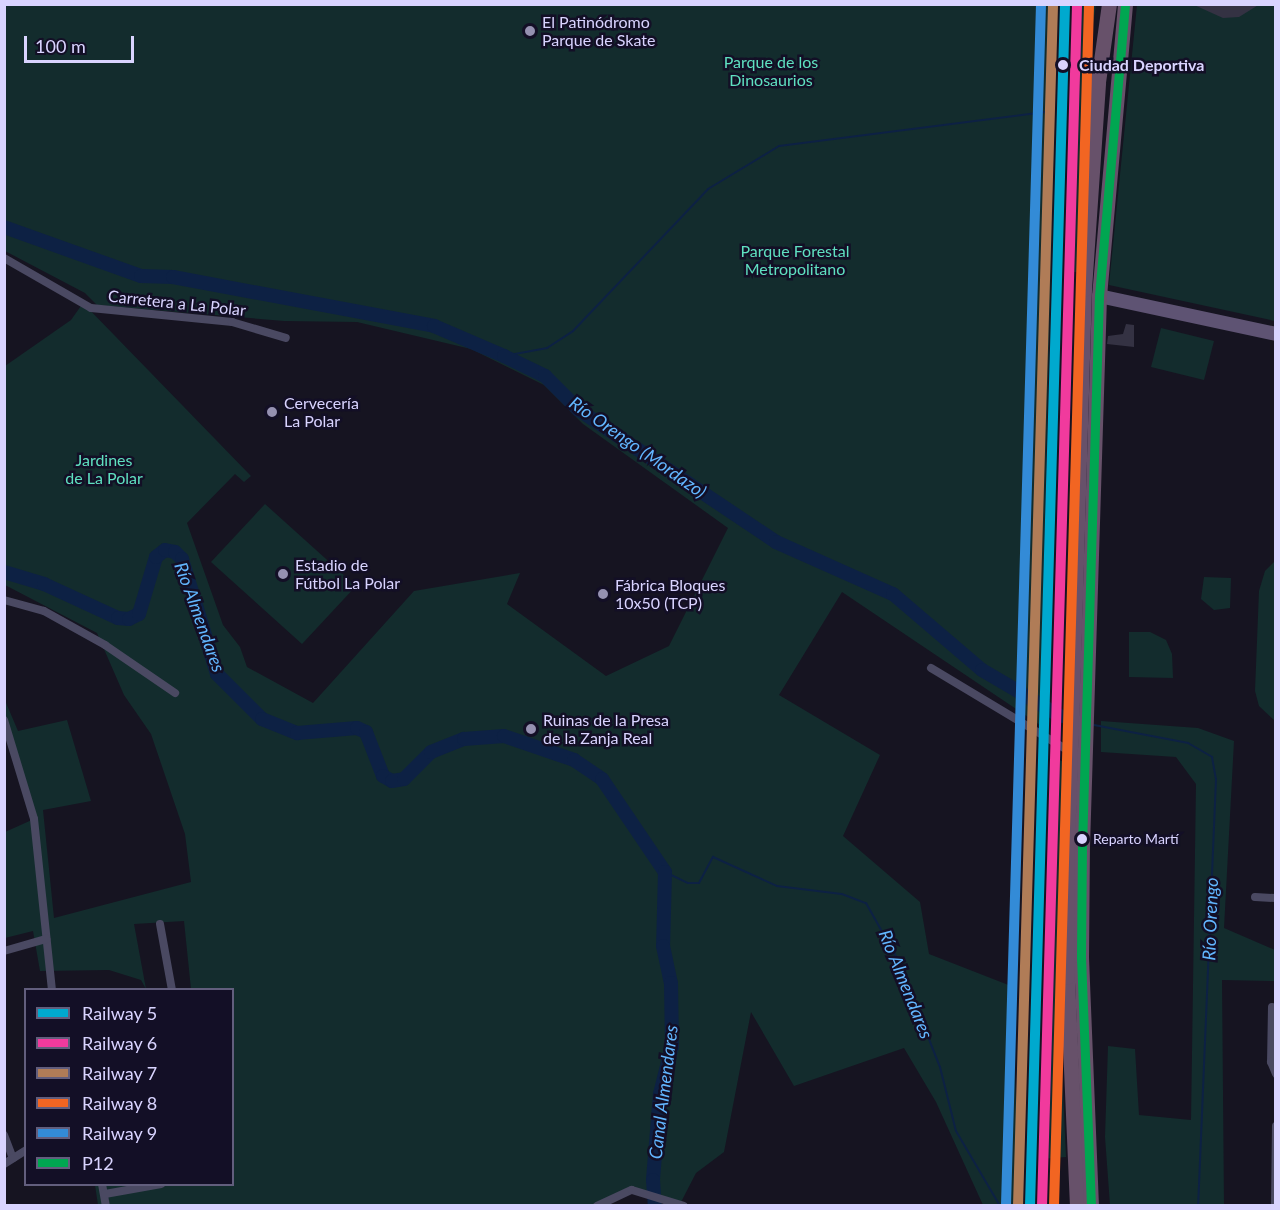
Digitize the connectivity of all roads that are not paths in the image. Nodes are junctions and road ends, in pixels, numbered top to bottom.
1 (1109, 4) edge
2 (1125, 4) edge
3 (4, 258) edge
4 (1086, 261) junction
5 (1100, 288) junction
6 (1275, 326) edge
7 (1083, 327) junction
8 (1275, 334) edge
9 (286, 338) dead end
10 (4, 600) edge
11 (931, 668) dead end
12 (175, 693) dead end
13 (1079, 705) junction
14 (4, 720) edge
15 (1078, 734) junction
16 (1071, 752) junction
17 (1255, 897) dead end
18 (1275, 898) edge
19 (160, 924) dead end
20 (46, 939) junction
21 (4, 951) edge
22 (52, 988) edge
23 (172, 988) edge
24 (1272, 1007) dead end
25 (1275, 1074) edge
26 (1275, 1126) edge
27 (4, 1135) edge
28 (24, 1151) edge
29 (13, 1158) junction
30 (4, 1164) edge
31 (102, 1186) edge
32 (155, 1186) edge
33 (105, 1194) junction
34 (600, 1205) edge
35 (682, 1205) edge
36 (106, 1206) edge
37 (1077, 1206) edge
38 (1091, 1206) edge
39 (1275, 1206) edge

1 - 4 highway
2 - 5 highway
3 - 9 street, Carretera a La Polar
4 - 5 highway
4 - 7 highway
5 - 6 main road
5 - 7 highway
5 - 8 main road
5 - 13 highway
7 - 13 highway
10 - 12 street
11 - 16 street
13 - 15 highway
14 - 20 street
15 - 16 highway
15 - 38 highway
16 - 37 highway
17 - 18 street
19 - 23 street
20 - 21 street
20 - 22 street
24 - 25 street
26 - 39 street
27 - 29 street
28 - 29 street
29 - 30 street
31 - 33 street
32 - 33 street
33 - 36 street
34 - 35 street

